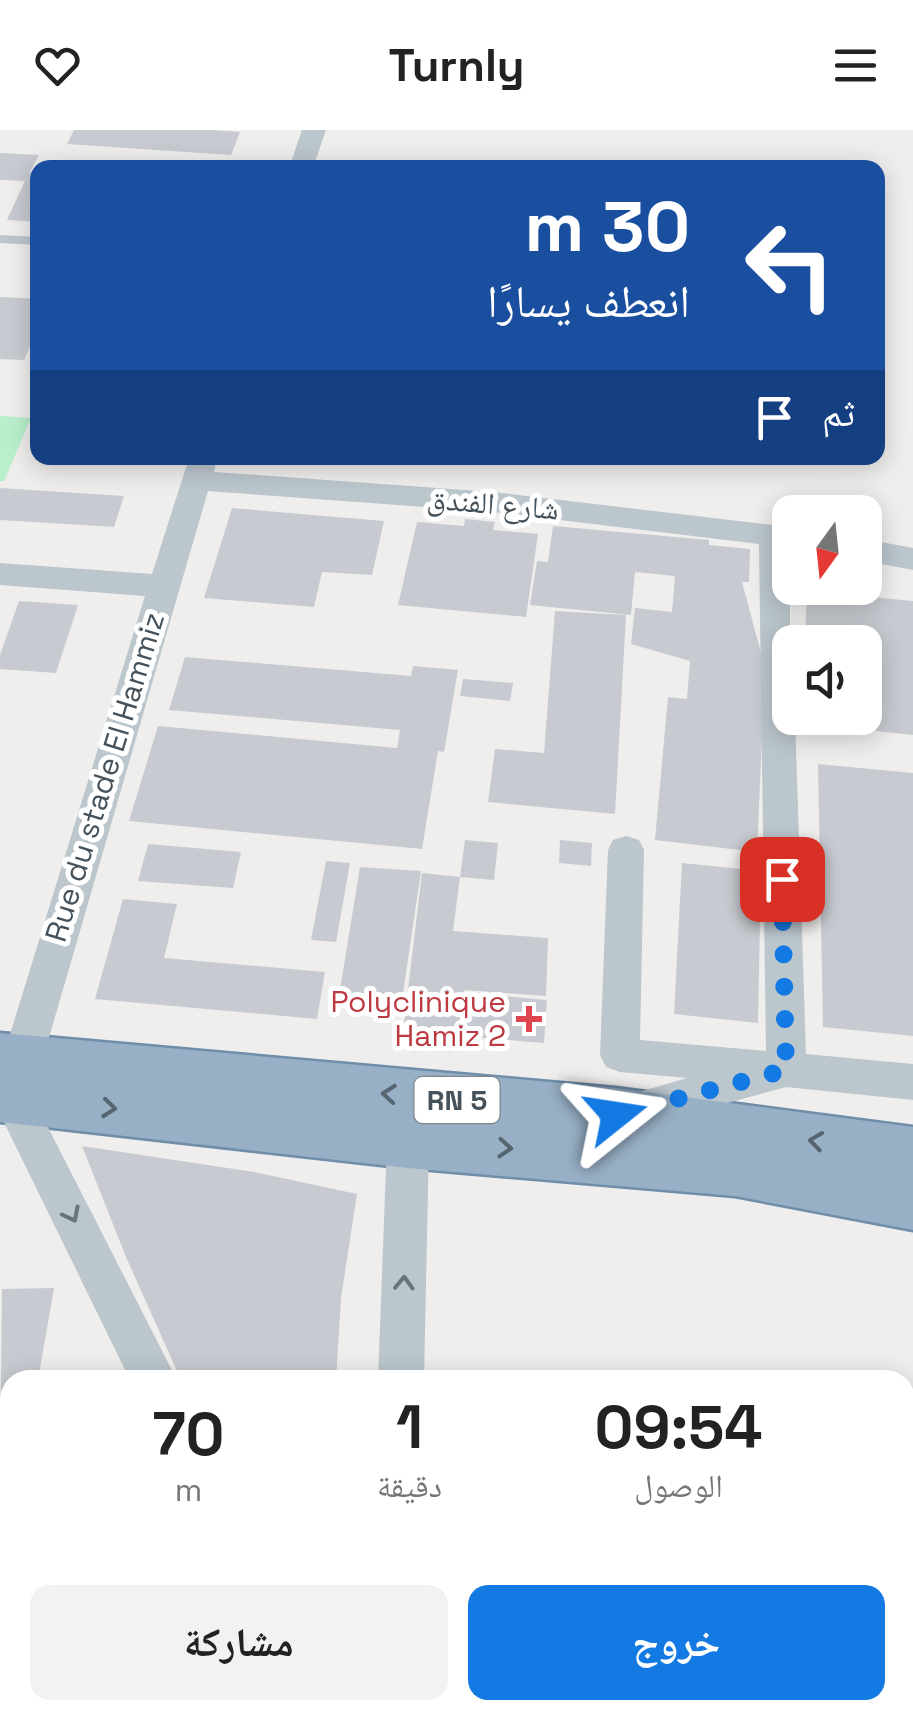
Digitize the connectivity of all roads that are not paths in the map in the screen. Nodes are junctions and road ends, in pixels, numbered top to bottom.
1 (314, 130) edge
2 (304, 160) edge
3 (0, 240) edge
4 (30, 242) edge
5 (199, 469) edge
6 (772, 535) edge
7 (882, 553) edge
8 (913, 559) edge
9 (0, 574) edge
10 (164, 586) junction
11 (783, 605) edge
12 (626, 850) dead end
13 (786, 1070) junction
14 (8, 1078) edge
15 (913, 1082) edge
16 (616, 1115) junction
17 (408, 1141) junction
18 (909, 1191) edge
19 (149, 1370) edge
20 (401, 1370) edge

1 - 2 street
3 - 4 lane
5 - 6 street, شارع الفندق
5 - 10 street, Rue du stade El Hammiz
7 - 8 street
9 - 10 street
10 - 14 street, Rue du stade El Hammiz
11 - 13 street
12 - 13 street
13 - 15 street
13 - 16 street
16 -> 14 highway, RN 5
14 -> 17 highway, RN 5
14 -> 19 street
18 -> 16 highway, RN 5
17 -> 18 highway, RN 5
20 -> 17 street

